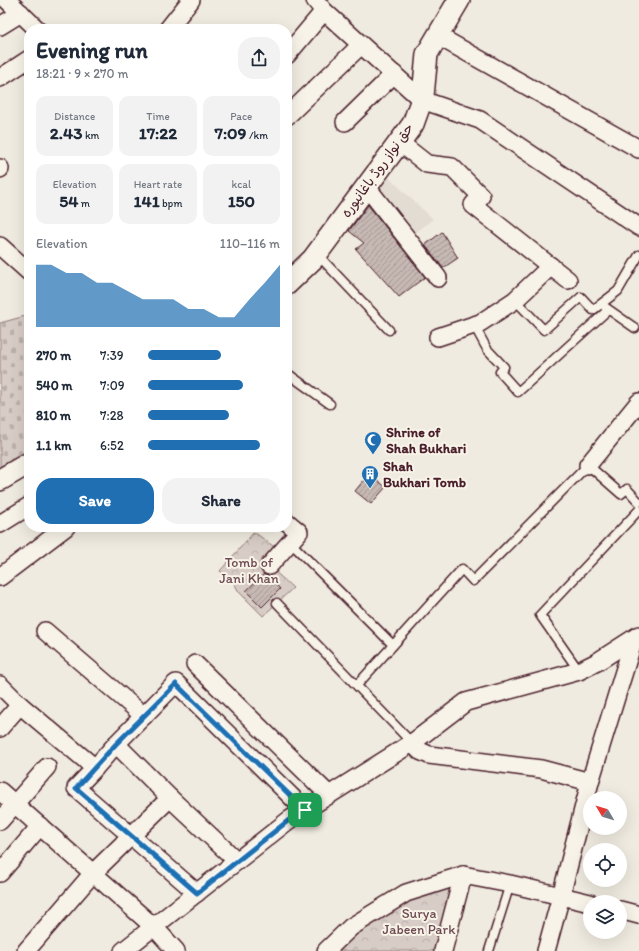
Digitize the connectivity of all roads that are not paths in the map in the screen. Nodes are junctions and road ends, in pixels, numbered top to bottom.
1 (7, 0) edge
2 (191, 0) edge
3 (459, 0) edge
4 (319, 5) edge
5 (21, 13) junction
6 (33, 24) edge
7 (172, 24) edge
8 (0, 26) edge
9 (438, 36) junction
10 (361, 45) junction
11 (292, 47) edge
12 (24, 61) edge
13 (394, 74) junction
14 (0, 78) edge
15 (422, 100) junction
16 (292, 111) edge
17 (345, 122) dead end
18 (400, 142) junction
19 (639, 150) edge
20 (366, 186) junction
21 (639, 227) edge
22 (0, 246) edge
23 (316, 253) junction
24 (639, 255) edge
25 (551, 266) junction
26 (24, 268) edge
27 (438, 278) dead end
28 (292, 279) edge
29 (568, 280) dead end
30 (515, 300) junction
31 (601, 304) junction
32 (608, 310) junction
33 (474, 325) junction
34 (635, 328) dead end
35 (389, 330) dead end
36 (438, 337) dead end
37 (292, 377) edge
38 (639, 402) edge
39 (330, 404) dead end
40 (588, 465) junction
41 (24, 466) edge
42 (0, 480) edge
43 (639, 502) edge
44 (24, 509) edge
45 (639, 510) edge
46 (0, 524) edge
47 (292, 526) edge
48 (59, 532) edge
49 (290, 542) junction
50 (269, 566) dead end
51 (0, 577) edge
52 (277, 603) dead end
53 (45, 631) dead end
54 (637, 637) edge
55 (393, 645) junction
56 (195, 664) dead end
57 (580, 670) junction
58 (0, 685) edge
59 (357, 685) junction
60 (20, 705) junction
61 (144, 716) junction
62 (0, 728) edge
63 (412, 743) junction
64 (116, 744) junction
65 (47, 767) dead end
66 (95, 768) junction
67 (590, 782) junction
68 (0, 791) edge
69 (329, 795) junction
70 (170, 798) junction
71 (15, 804) junction
72 (305, 810) junction
73 (0, 821) edge
74 (40, 826) junction
75 (131, 836) junction
76 (237, 861) junction
77 (0, 873) edge
78 (93, 873) junction
79 (462, 875) junction
80 (510, 884) junction
81 (197, 893) junction
82 (562, 896) junction
83 (583, 901) edge
84 (627, 912) edge
85 (639, 915) edge
86 (154, 927) junction
87 (26, 951) edge
88 (123, 951) edge
89 (176, 951) edge
90 (326, 951) edge
91 (443, 951) edge
92 (489, 951) edge
93 (546, 951) edge

1 - 5 street
2 - 7 street
3 - 9 street, حق نواز روڈ باغانپورہ
4 - 10 street
4 - 11 street
5 - 6 street
5 - 8 street
9 - 15 street, حق نواز روڈ باغانپورہ
9 - 19 street
10 - 13 street
10 - 16 street
12 - 14 street
13 - 15 street
13 - 17 street
15 - 18 street, حق نواز روڈ باغانپورہ
15 - 21 street
18 - 20 street, حق نواز روڈ باغانپورہ
18 - 25 street
20 - 23 street, حق نواز روڈ باغانپورہ
20 - 27 street
22 - 26 street
23 - 28 street, حق نواز روڈ باغانپورہ
23 - 35 lane
24 - 31 lane
25 - 29 street
25 - 30 street
30 - 31 lane
30 - 33 street
31 - 32 lane
32 - 33 lane
32 - 34 lane
33 - 36 street
37 - 39 lane
38 - 40 street
40 - 43 lane
40 - 55 lane
41 - 42 street
44 - 46 street
45 - 57 lane
47 - 49 street
48 - 51 street
49 - 50 street
49 - 55 lane
52 - 59 lane
53 - 61 street
54 - 57 street
54 - 67 street
55 - 59 lane
56 - 69 street
57 - 63 street
58 - 60 street
59 - 63 lane
60 - 62 street
60 - 66 street
61 - 64 street
61 - 72 street
63 - 67 street
63 - 69 street
64 - 66 street
64 - 70 street
65 - 71 street
66 - 75 street
67 - 82 street
68 - 71 street
69 - 72 street
70 - 75 street
70 - 76 street
71 - 73 street
71 - 74 street
72 - 76 street
74 - 77 street
74 - 78 street
75 - 78 street
75 - 81 street
76 - 81 street
78 - 86 street
78 - 87 street
79 - 80 street
79 - 90 street
79 - 91 street
80 - 82 street
80 - 92 lane
81 - 86 street
82 - 83 street
82 - 93 street
84 - 85 street
86 - 88 street
86 - 89 street

